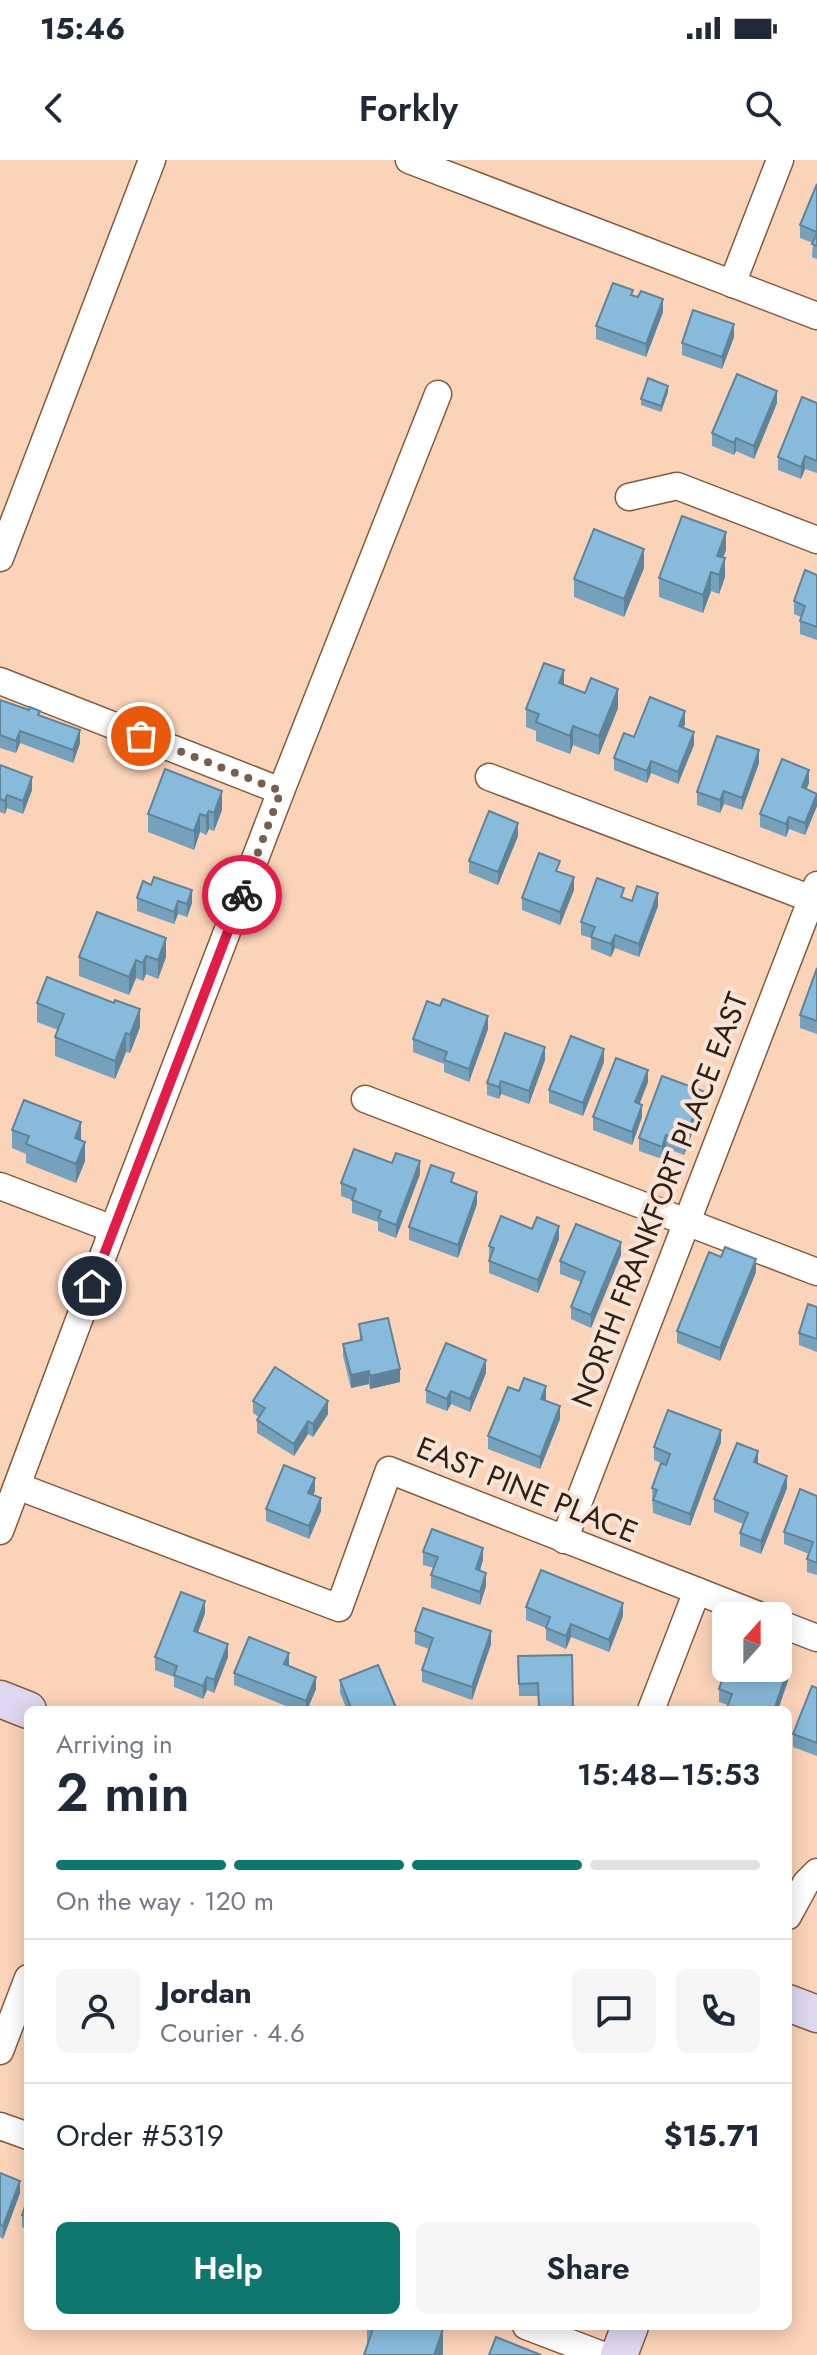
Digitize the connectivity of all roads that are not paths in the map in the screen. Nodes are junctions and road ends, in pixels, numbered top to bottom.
1 (152, 160) edge
2 (409, 160) edge
3 (780, 160) edge
4 (732, 284) junction
5 (817, 316) edge
6 (438, 394) dead end
7 (629, 497) dead end
8 (817, 540) edge
9 (0, 558) edge
10 (0, 681) edge
11 (489, 777) dead end
12 (281, 791) junction
13 (815, 895) edge
14 (365, 1099) dead end
15 (0, 1186) edge
16 (686, 1221) junction
17 (113, 1229) junction
18 (817, 1272) edge
19 (17, 1486) junction
20 (0, 1531) edge
21 (564, 1540) junction
22 (697, 1591) junction
23 (725, 1602) edge
24 (792, 1628) edge
25 (817, 1638) edge
26 (0, 1699) edge
27 (653, 1706) edge
28 (24, 1708) edge
29 (817, 1872) edge
30 (792, 1909) edge
31 (24, 1988) edge
32 (792, 2005) edge
33 (817, 2014) edge
34 (0, 2051) edge
35 (0, 2126) edge
36 (24, 2135) edge
37 (536, 2330) edge
38 (628, 2330) edge
39 (602, 2355) edge
40 (619, 2355) edge

1 - 9 street
2 - 4 street
3 - 4 street
4 - 5 street
6 - 12 street
7 - 8 street
10 - 12 street
11 - 13 street
12 - 17 street
13 - 16 street, NORTH FRANKFORT PLACE EAST
14 - 16 street
15 - 17 street
16 - 18 street
16 - 21 street, NORTH FRANKFORT PLACE EAST
17 - 19 street
19 - 20 street
19 - 21 street, EAST PINE PLACE
21 - 22 street, EAST PINE PLACE
22 - 23 street, EAST PINE PLACE
22 - 27 street
24 - 25 street
26 - 28 main road
29 - 30 street
31 - 34 street
32 - 33 main road
35 - 36 street
37 - 39 street
38 - 40 main road

